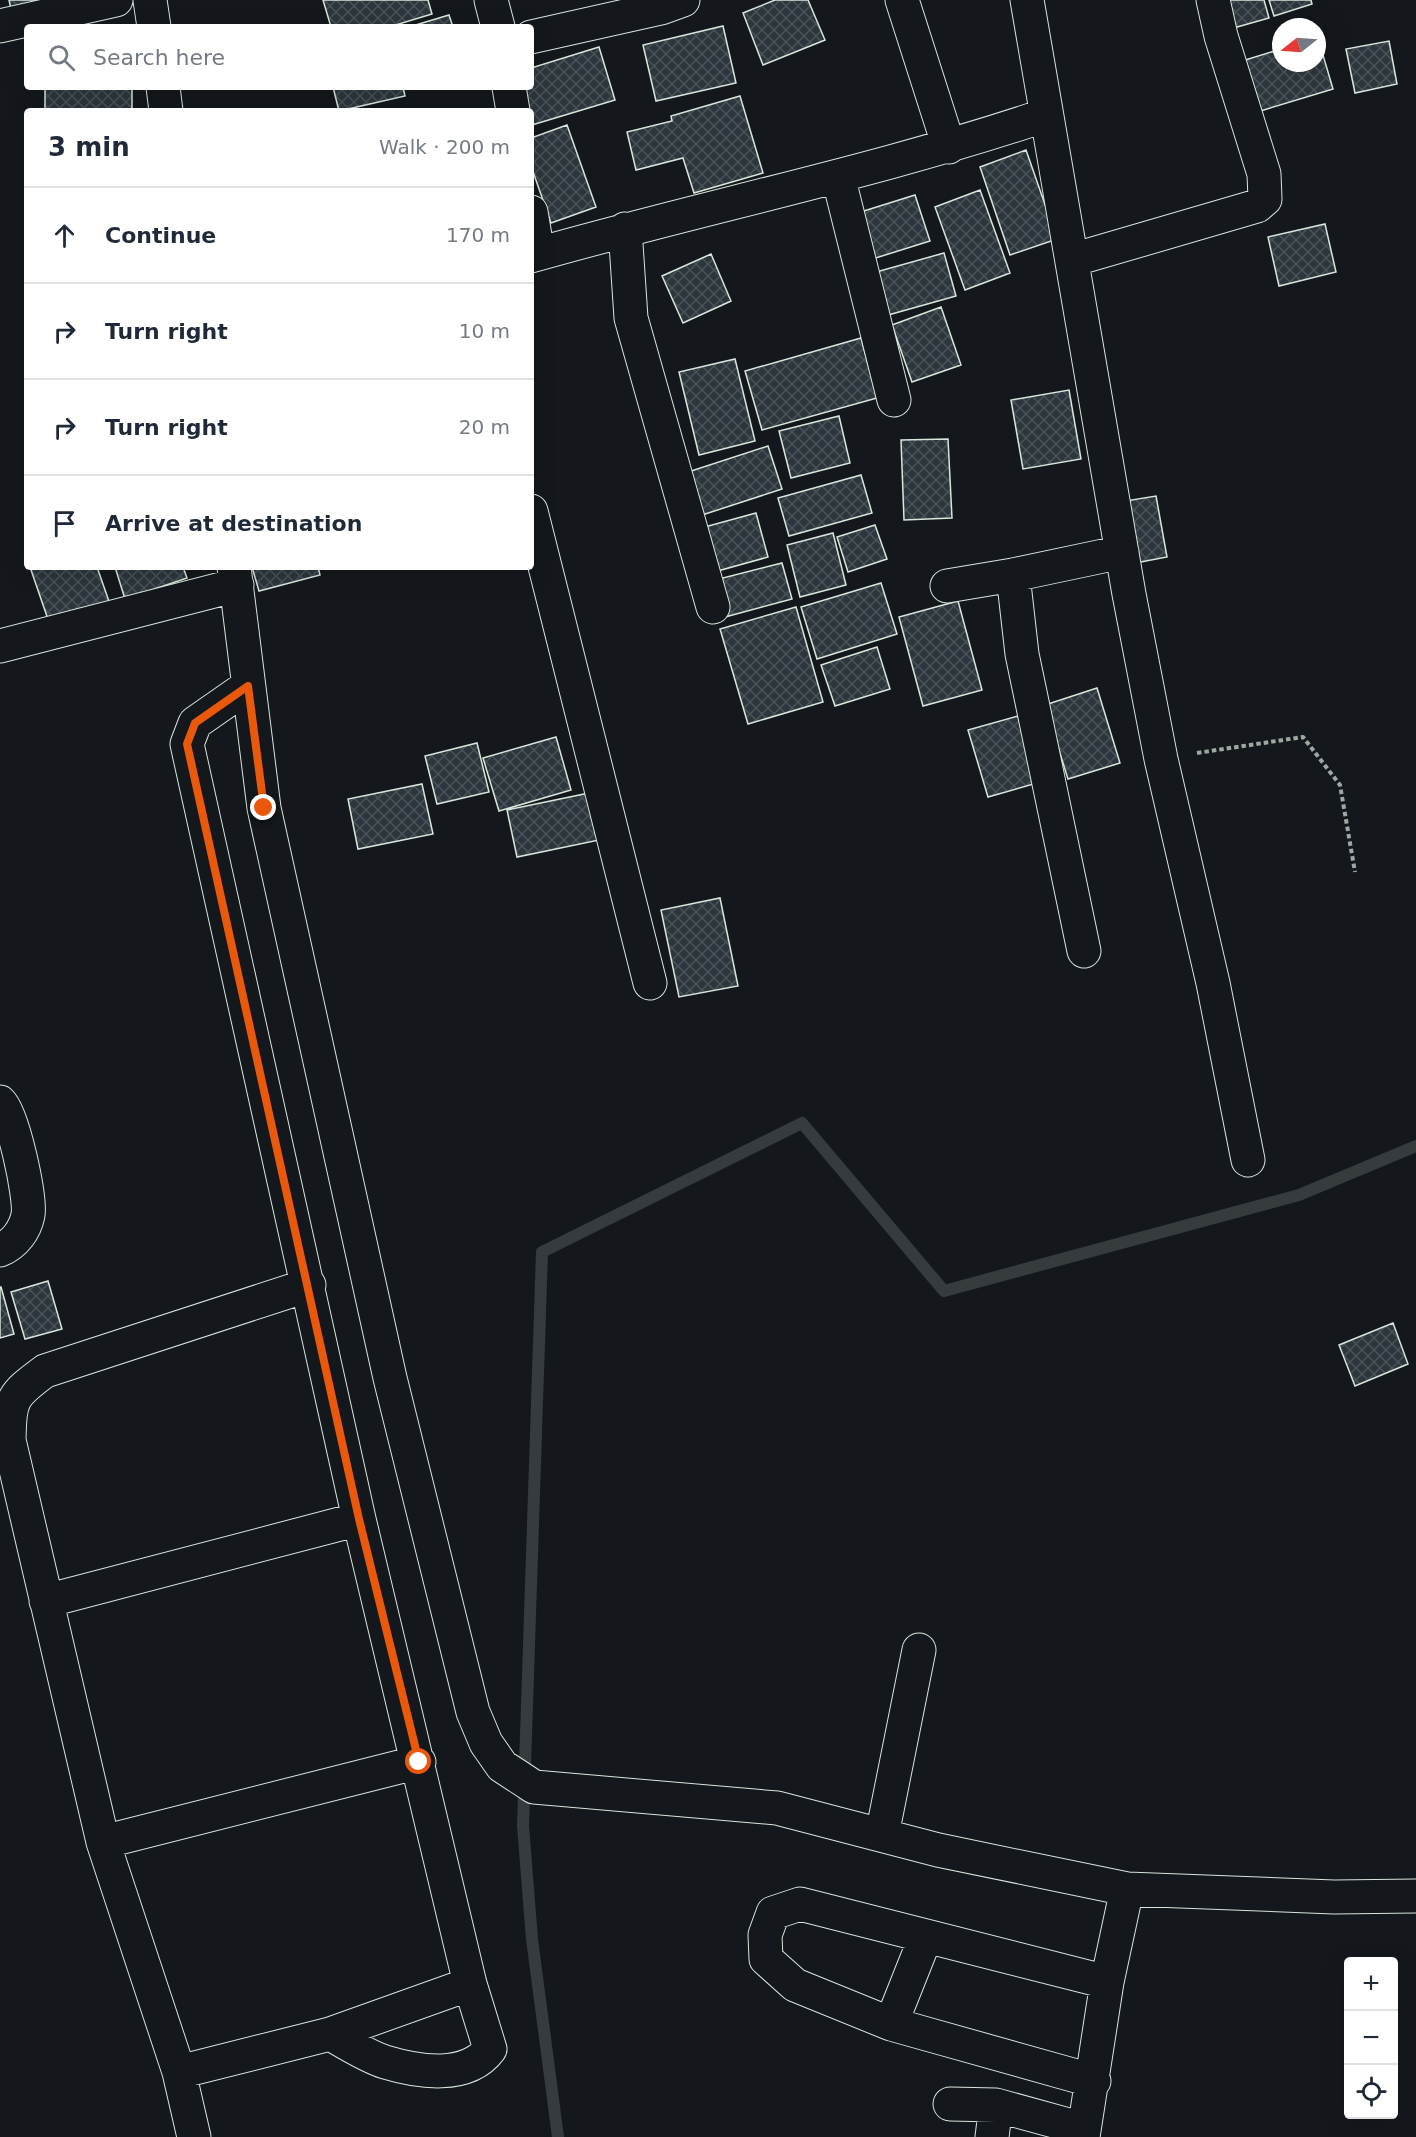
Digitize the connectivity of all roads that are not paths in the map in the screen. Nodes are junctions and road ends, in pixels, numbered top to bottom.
1 (116, 0) edge
2 (150, 0) edge
3 (491, 0) edge
4 (683, 0) edge
5 (902, 0) edge
6 (1027, 0) edge
7 (1213, 0) edge
8 (154, 24) edge
9 (497, 24) edge
10 (0, 26) edge
11 (534, 36) edge
12 (163, 90) edge
13 (510, 90) edge
14 (166, 108) edge
15 (512, 108) edge
16 (1046, 115) junction
17 (949, 147) junction
18 (838, 176) junction
19 (625, 229) junction
20 (535, 255) edge
21 (1072, 260) junction
22 (894, 400) dead end
23 (534, 523) edge
24 (1122, 552) junction
25 (1013, 575) junction
26 (235, 576) edge
27 (947, 586) dead end
28 (713, 607) dead end
29 (0, 646) edge
30 (248, 686) junction
31 (1084, 951) dead end
32 (650, 983) dead end
33 (0, 1102) edge
34 (1248, 1161) dead end
35 (0, 1250) edge
36 (309, 1285) junction
37 (359, 1519) junction
38 (46, 1601) junction
39 (919, 1650) dead end
40 (419, 1762) junction
41 (882, 1835) junction
42 (103, 1842) junction
43 (1127, 1889) junction
44 (1416, 1896) edge
45 (926, 1936) junction
46 (1107, 1982) junction
47 (470, 1984) junction
48 (891, 2024) junction
49 (330, 2034) junction
50 (179, 2072) junction
51 (1094, 2081) junction
52 (950, 2104) dead end
53 (996, 2105) junction
54 (1083, 2133) edge
55 (194, 2137) edge
56 (992, 2137) edge

1 - 10 street
2 - 8 street
3 - 9 street
4 - 11 street
5 - 17 street
6 - 16 street
7 - 21 street
12 - 14 street
13 - 15 street
16 - 17 street
16 - 21 street
17 - 18 street
18 - 19 street
18 - 22 street
19 - 20 street
19 - 28 street
21 - 24 street
23 - 32 street
24 - 25 street
24 - 34 street
25 - 27 street
25 - 31 street
26 - 29 street
26 - 30 street
30 - 36 street
30 - 41 street
33 - 35 street
36 - 37 street
36 - 38 street
37 - 38 street
37 - 40 street
38 - 42 street
39 - 41 street
40 - 42 street
40 - 47 street
41 - 43 street
42 - 50 street
43 - 44 street
43 - 46 street
45 - 46 street
45 - 48 street
45 - 48 street
46 - 51 street
47 - 49 street
47 - 49 street
48 - 51 street
49 - 50 street
50 - 55 street
51 - 54 street
52 - 53 street
53 - 54 street
53 - 56 street

